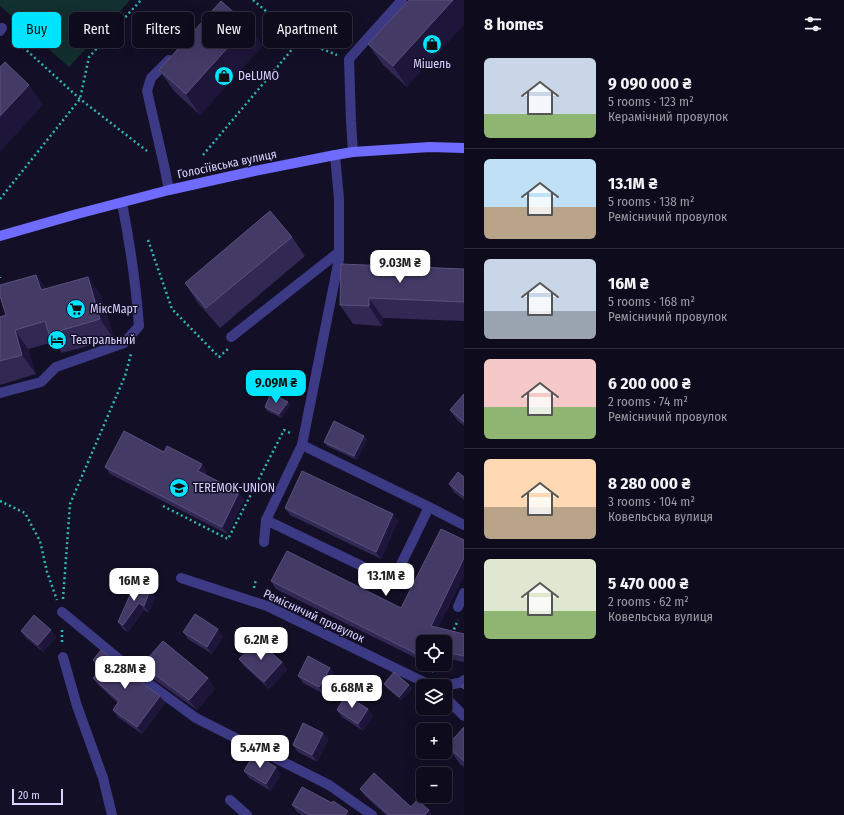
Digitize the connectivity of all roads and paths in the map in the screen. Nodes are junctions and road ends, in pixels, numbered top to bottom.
1 (141, 0) edge
2 (253, 0) edge
3 (402, 0) edge
4 (267, 12) edge
5 (1, 29) edge
6 (293, 48) edge
7 (321, 48) edge
8 (174, 56) edge
9 (349, 59) junction
10 (80, 98) junction
11 (464, 148) edge
12 (353, 152) junction
13 (203, 155) dead end
14 (335, 155) junction
15 (164, 164) junction
16 (170, 190) junction
17 (0, 199) edge
18 (122, 203) junction
19 (0, 236) edge
20 (148, 240) dead end
21 (339, 252) junction
22 (138, 326) junction
23 (231, 337) dead end
24 (230, 348) dead end
25 (0, 393) edge
26 (303, 442) junction
27 (0, 501) edge
28 (163, 506) edge
29 (429, 507) junction
30 (266, 520) junction
31 (464, 525) edge
32 (264, 542) dead end
33 (181, 578) dead end
34 (464, 593) edge
35 (459, 611) joint
36 (62, 612) junction
37 (451, 635) edge
38 (63, 658) joint
39 (418, 679) edge
40 (464, 680) edge
41 (452, 684) edge
42 (452, 704) edge
43 (464, 716) edge
44 (230, 800) dead end
45 (112, 815) edge
46 (247, 815) edge
47 (372, 815) edge

1 - 10 path
2 - 4 path
3 - 9 street
5 - 10 path
6 - 13 path
7 - 9 path
8 - 15 street
9 - 12 street
10 - 15 path
10 - 17 path
11 - 12 main road, Голосіївська вулиця
12 - 14 main road, Голосіївська вулиця
14 - 16 main road, Голосіївська вулиця
14 - 21 street
15 - 16 street
16 - 18 main road, Голосіївська вулиця
18 - 19 main road, Голосіївська вулиця
18 - 22 street
20 - 24 path
21 - 23 street
21 - 26 street
22 - 25 street
22 - 36 path
26 - 28 path
26 - 29 street
26 - 30 street
27 - 36 path
29 - 30 street
29 - 31 street
30 - 32 street
33 - 39 street, Ремісничий провулок
34 - 35 street
35 - 37 path
36 - 38 path
36 - 47 street
38 - 45 street
40 - 41 street
42 - 43 street
44 - 46 street

